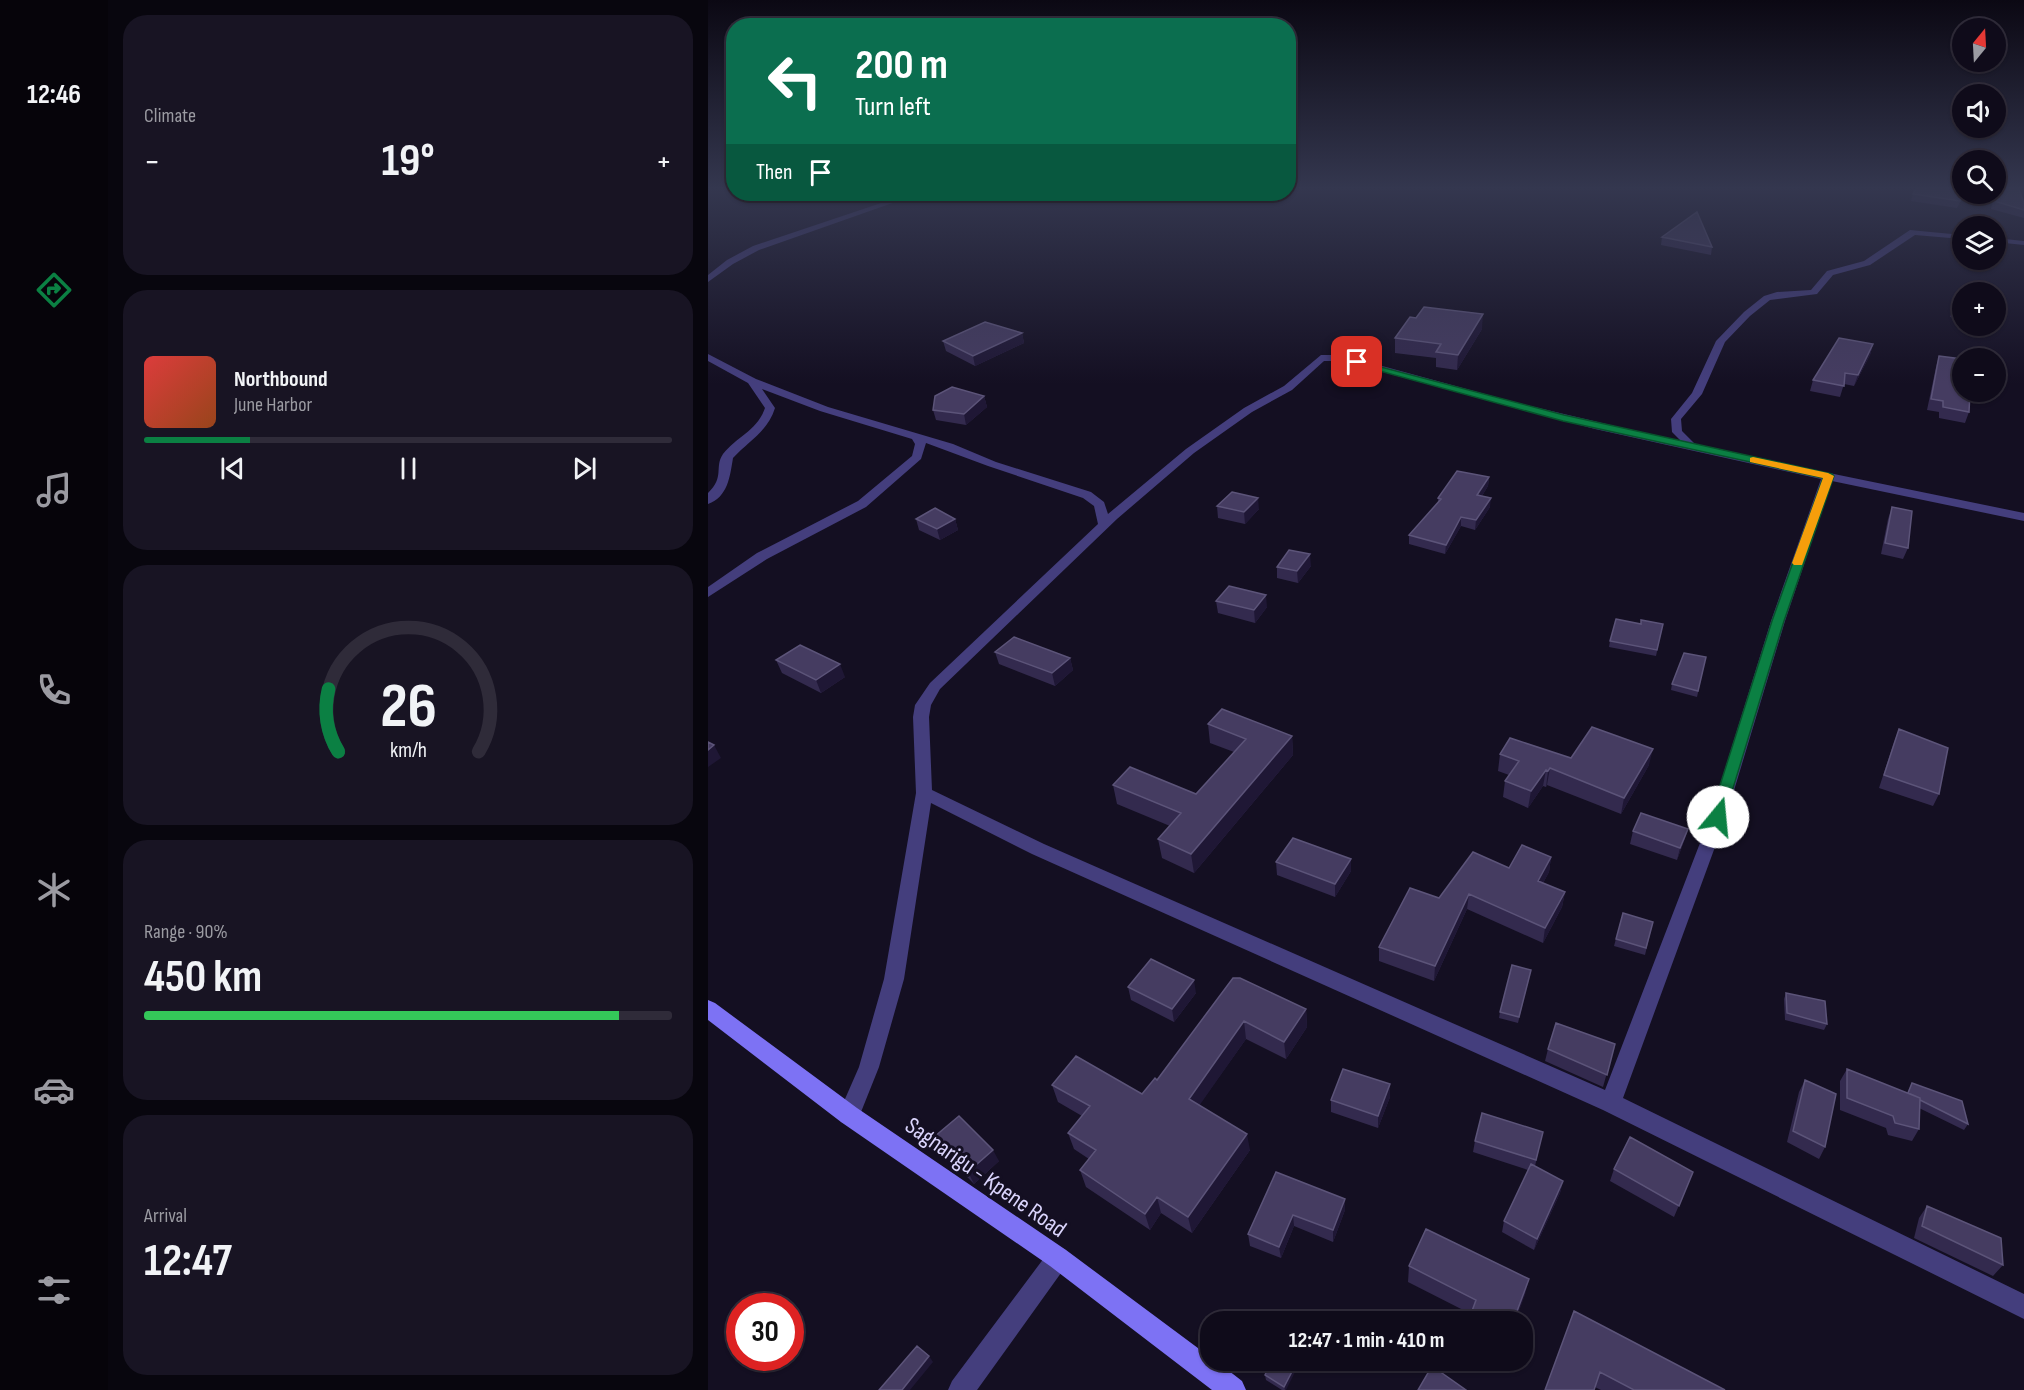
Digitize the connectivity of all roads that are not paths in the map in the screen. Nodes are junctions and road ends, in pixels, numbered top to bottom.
1 (747, 254) edge
2 (1881, 254) edge
3 (708, 279) edge
4 (708, 357) edge
5 (752, 381) junction
6 (915, 436) junction
7 (1694, 447) junction
8 (1828, 476) junction
9 (708, 500) edge
10 (2024, 517) edge
11 (1104, 524) junction
12 (708, 593) edge
13 (924, 793) junction
14 (708, 1009) edge
15 (1611, 1103) junction
16 (849, 1115) junction
17 (1058, 1258) junction
18 (2024, 1307) edge
19 (961, 1390) edge
20 (1233, 1390) edge

1 - 3 street
2 - 7 street
4 - 5 street
5 - 6 street
5 - 9 street
6 - 11 street
6 - 12 street
7 - 8 street
7 - 11 street
8 - 10 street
8 - 15 street
11 - 13 street
13 - 15 street
13 - 16 street
14 - 16 street, Sagnarigu - Kpene Road
15 - 18 street
16 - 17 street, Sagnarigu - Kpene Road
17 - 19 street
17 - 20 street, Sagnarigu - Kpene Road

